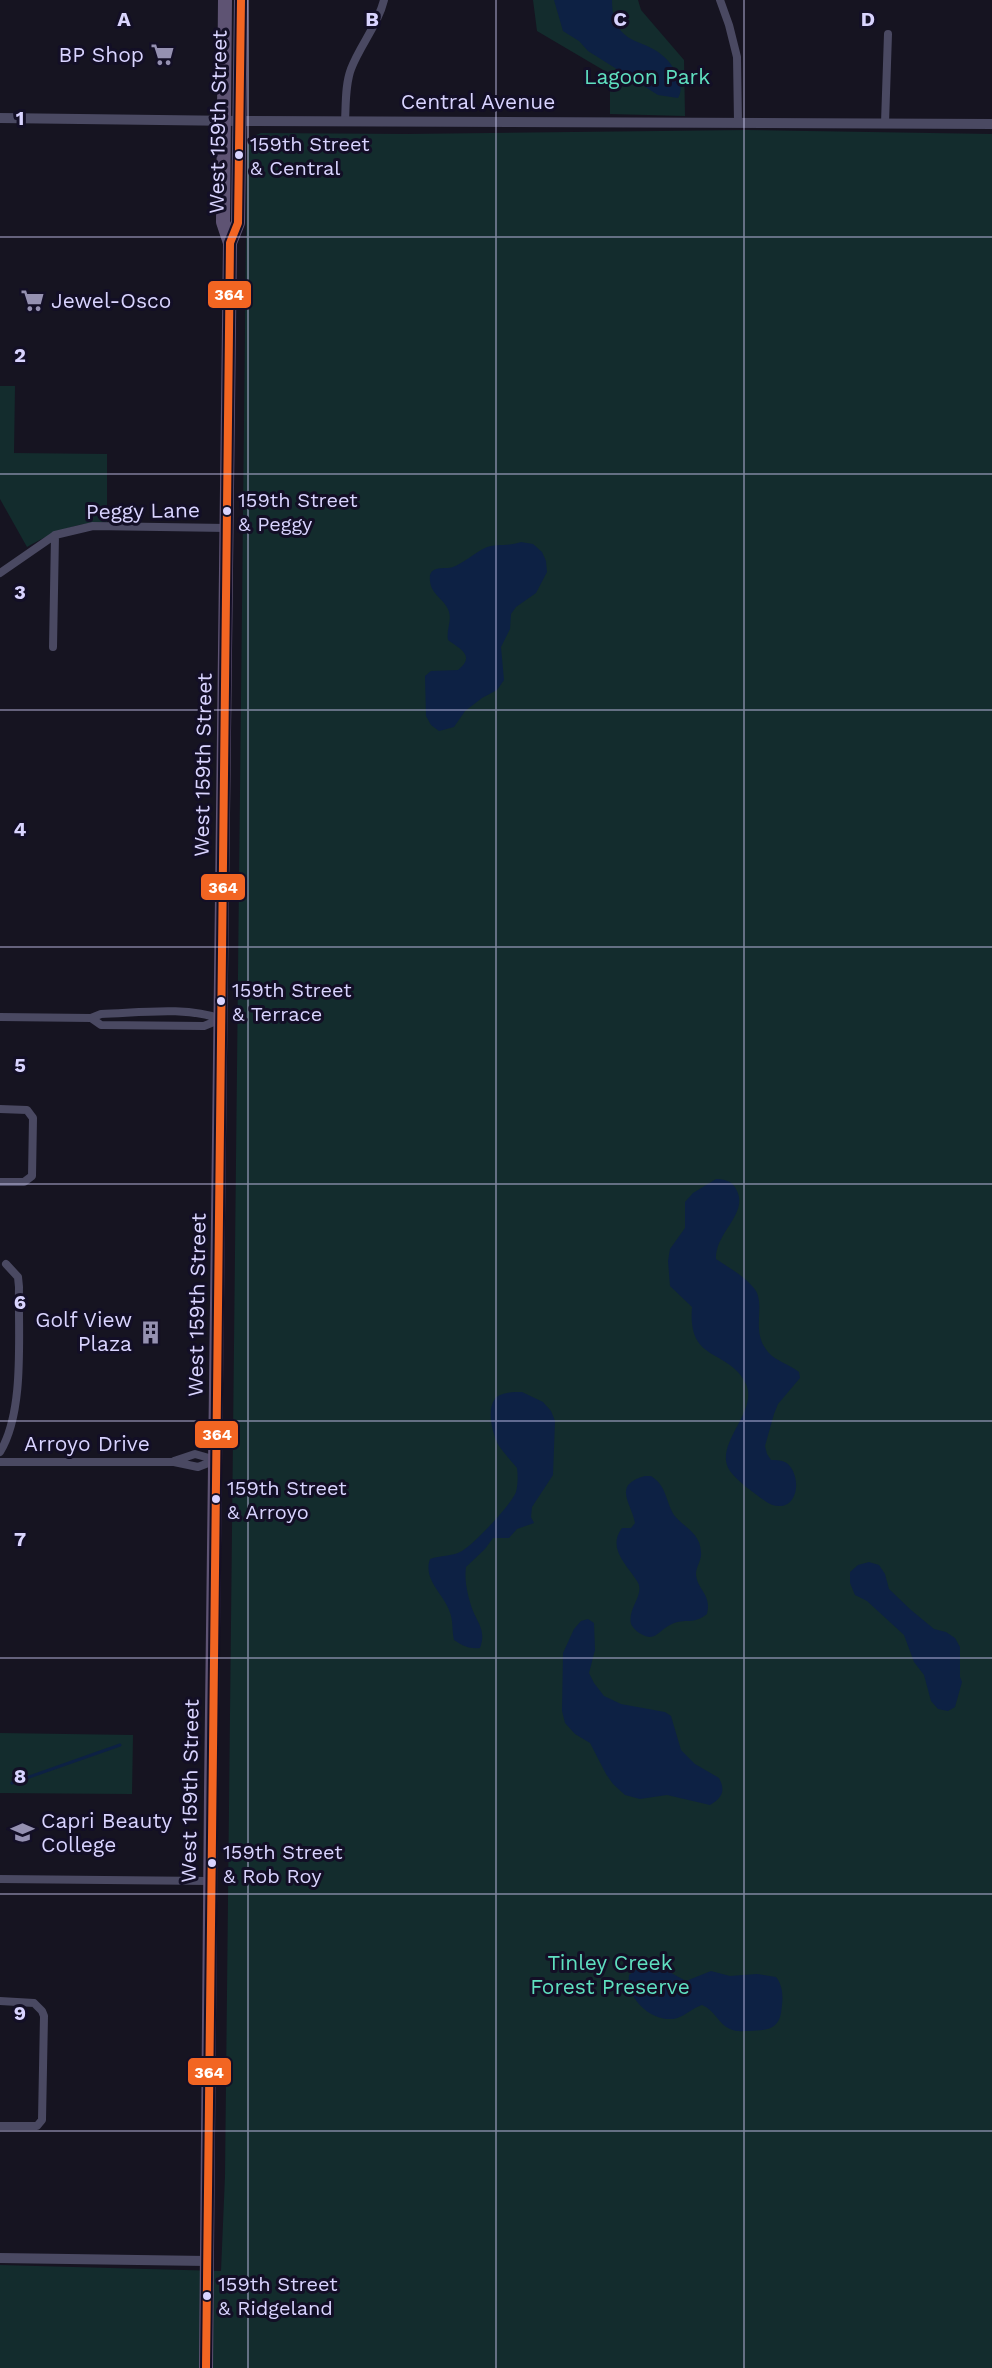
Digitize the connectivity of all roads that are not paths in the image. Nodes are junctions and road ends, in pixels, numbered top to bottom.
1 (225, 0) edge
2 (241, 0) edge
3 (384, 0) edge
4 (720, 0) edge
5 (888, 34) dead end
6 (0, 118) edge
7 (345, 120) junction
8 (224, 121) junction
9 (239, 121) junction
10 (738, 122) junction
11 (885, 123) junction
12 (992, 124) edge
13 (230, 243) junction
14 (226, 528) junction
15 (55, 535) junction
16 (0, 573) edge
17 (53, 647) dead end
18 (0, 1017) edge
19 (91, 1018) junction
20 (221, 1019) junction
21 (0, 1109) edge
22 (0, 1182) edge
23 (6, 1264) dead end
24 (0, 1452) edge
25 (216, 1460) junction
26 (0, 1462) edge
27 (0, 1879) edge
28 (210, 1881) junction
29 (0, 2001) edge
30 (0, 2126) edge
31 (0, 2258) edge
32 (207, 2261) junction
33 (206, 2368) edge

1 - 8 main road, West 159th Street
2 - 9 main road, West 159th Street
3 - 7 street
4 - 10 street
5 - 11 street
6 - 8 street, Central Avenue
7 - 9 street, Central Avenue
7 - 10 street, Central Avenue
8 - 9 street, Central Avenue
8 - 13 main road, West 159th Street
9 - 13 main road, West 159th Street
10 - 11 street, Central Avenue
11 - 12 street, Central Avenue
13 - 14 main road, West 159th Street
14 - 15 street, Peggy Lane
14 - 20 main road, West 159th Street
15 - 16 street, Peggy Lane
15 - 17 street
18 - 19 street
19 - 20 street
19 - 20 street
20 - 25 main road, West 159th Street
21 - 22 street
23 - 24 street
25 - 26 street, Arroyo Drive
25 - 28 main road, West 159th Street
27 - 28 street
28 - 32 main road, West 159th Street
29 - 30 street
31 - 32 street
32 - 33 main road, West 159th Street

